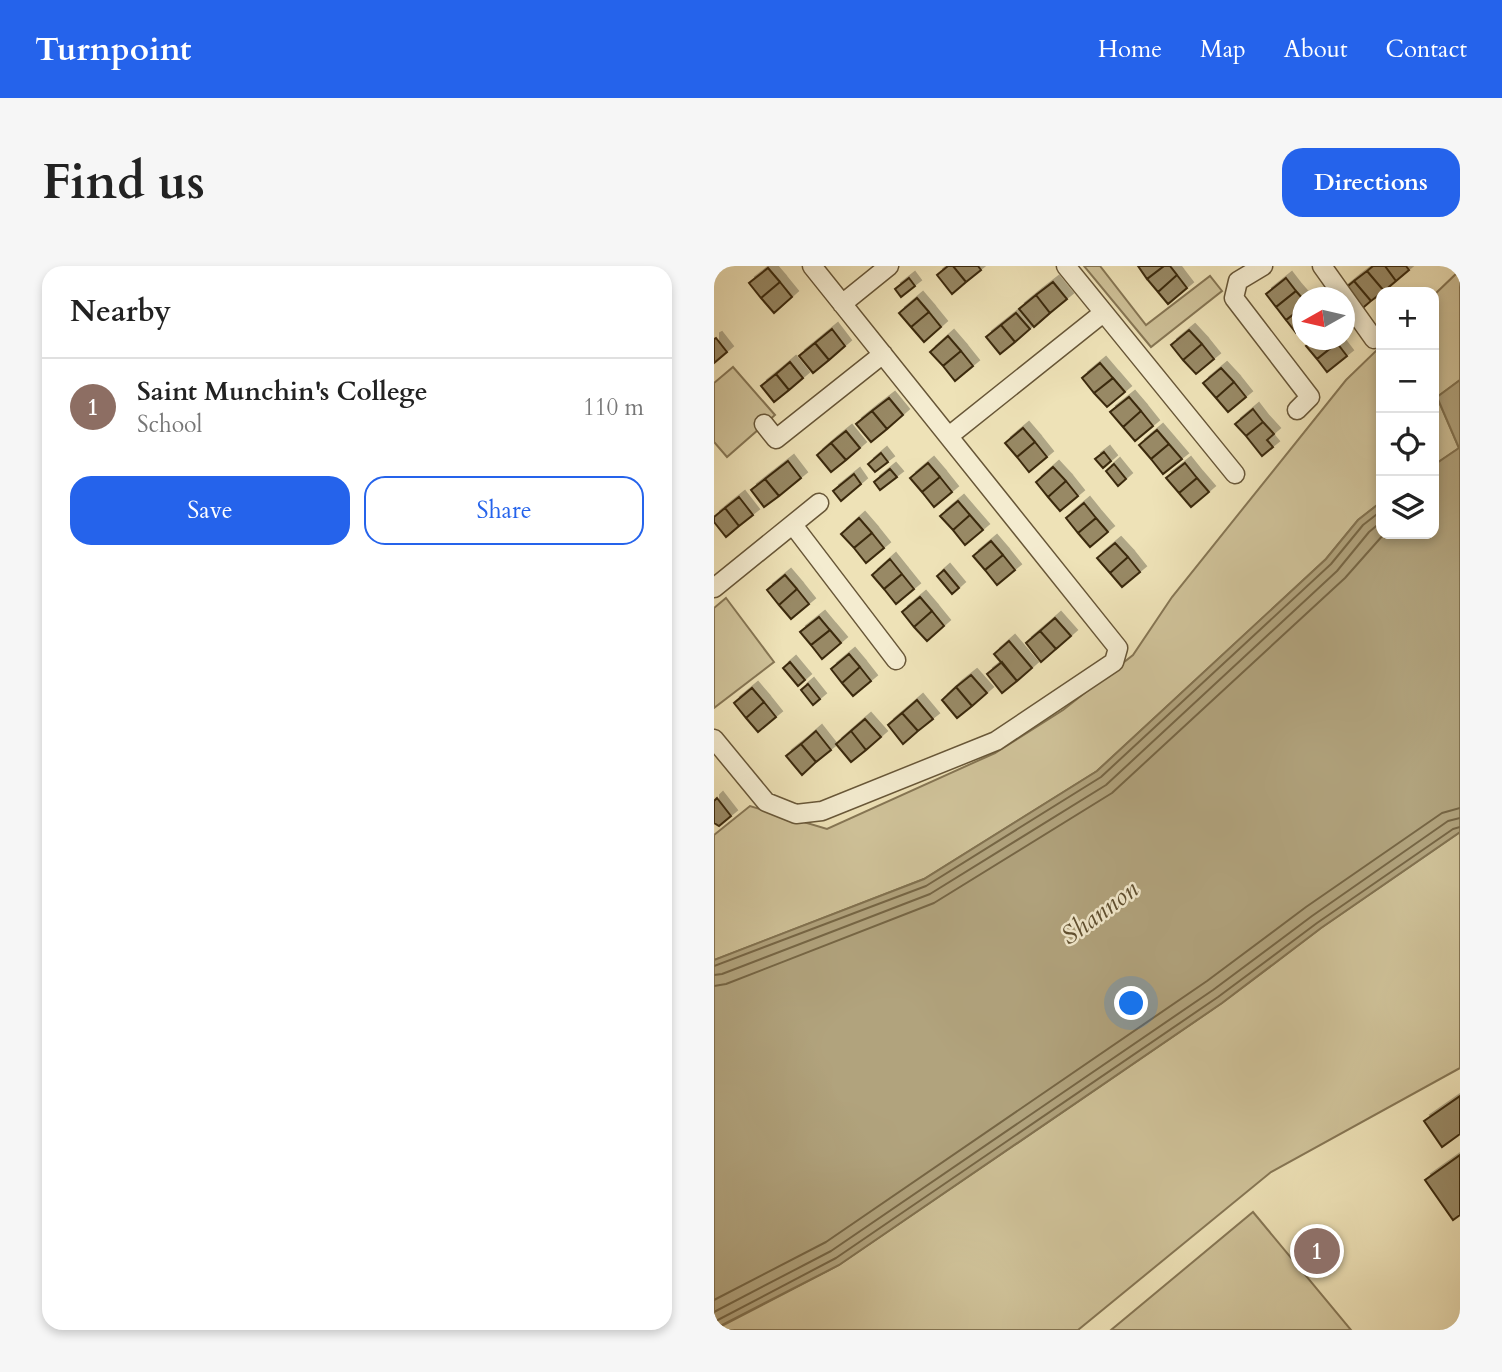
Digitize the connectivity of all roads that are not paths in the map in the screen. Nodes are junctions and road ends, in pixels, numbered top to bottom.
1 (812, 266) edge
2 (889, 266) edge
3 (1066, 266) edge
4 (1263, 266) edge
5 (1322, 266) edge
6 (842, 304) junction
7 (1103, 313) junction
8 (1374, 339) dead end
9 (883, 354) junction
10 (1309, 399) dead end
11 (764, 424) dead end
12 (949, 436) junction
13 (1235, 474) dead end
14 (819, 503) dead end
15 (793, 525) junction
16 (714, 589) edge
17 (896, 660) dead end
18 (714, 739) edge

1 - 6 street
2 - 6 street
3 - 7 street
4 - 10 street
5 - 8 street
6 - 9 street
7 - 12 street
7 - 13 street
9 - 11 street
9 - 12 street
12 - 18 street
14 - 15 street
15 - 16 street
15 - 17 street

